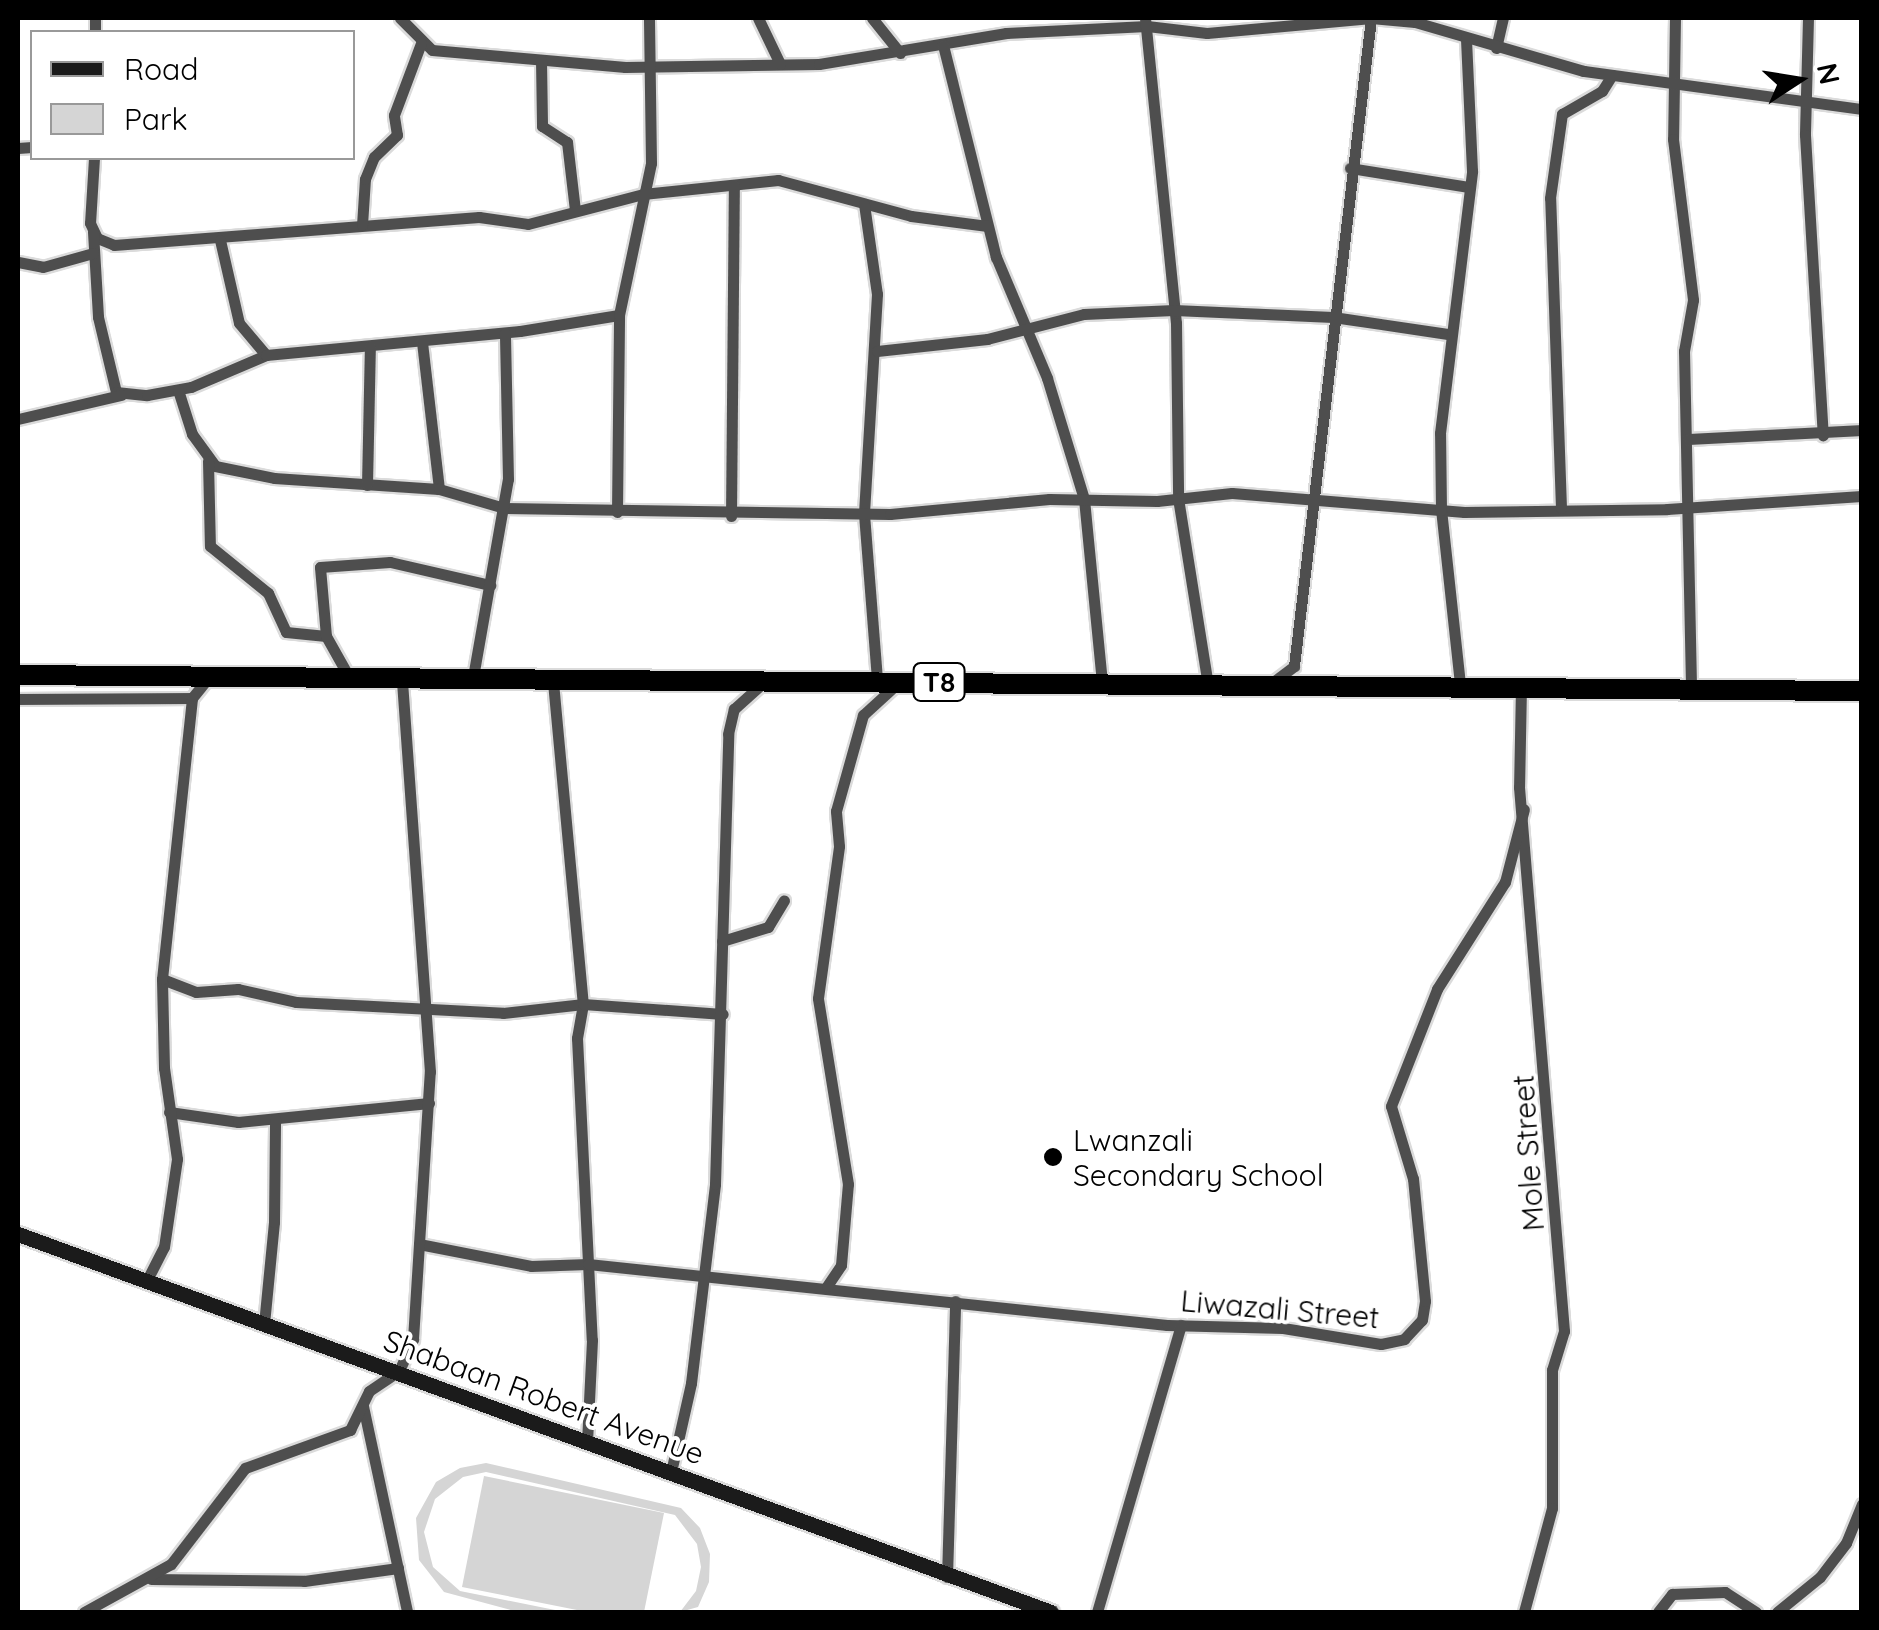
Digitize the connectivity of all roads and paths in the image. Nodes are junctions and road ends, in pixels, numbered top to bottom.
1 (400, 18) edge
2 (417, 18) edge
3 (648, 18) edge
4 (758, 18) edge
5 (872, 18) edge
6 (1371, 18) edge
7 (1503, 18) edge
8 (1675, 18) edge
9 (1808, 18) edge
10 (1146, 22) edge
11 (1466, 38) junction
12 (418, 39) junction
13 (942, 45) junction
14 (1496, 48) junction
15 (900, 52) junction
16 (542, 60) junction
17 (780, 64) junction
18 (650, 66) junction
19 (1612, 75) junction
20 (1673, 79) junction
21 (1805, 100) junction
22 (1862, 109) edge
23 (94, 160) edge
24 (1350, 168) junction
25 (734, 185) junction
26 (1469, 186) junction
27 (643, 194) junction
28 (864, 204) junction
29 (575, 210) junction
30 (362, 225) junction
31 (987, 226) junction
32 (93, 231) junction
33 (220, 240) junction
34 (93, 253) junction
35 (18, 262) edge
36 (1174, 310) junction
37 (619, 315) junction
38 (1333, 317) junction
39 (1024, 328) junction
40 (505, 333) junction
41 (1448, 334) junction
42 (422, 342) junction
43 (370, 347) junction
44 (877, 351) junction
45 (266, 355) junction
46 (178, 390) junction
47 (121, 395) junction
48 (18, 419) edge
49 (1862, 430) edge
50 (1823, 435) junction
51 (1690, 438) junction
52 (208, 461) junction
53 (366, 485) junction
54 (439, 489) junction
55 (1862, 496) edge
56 (1178, 498) junction
57 (1314, 498) junction
58 (1084, 500) junction
59 (504, 508) junction
60 (1561, 508) junction
61 (1689, 508) junction
62 (1440, 510) junction
63 (617, 512) junction
64 (864, 514) junction
65 (731, 516) junction
66 (490, 585) junction
67 (326, 636) junction
68 (18, 675) edge
69 (473, 677) junction
70 (208, 678) junction
71 (402, 678) junction
72 (350, 679) junction
73 (766, 680) junction
74 (877, 681) junction
75 (900, 681) junction
76 (553, 682) junction
77 (1102, 684) junction
78 (1460, 684) junction
79 (1208, 685) junction
80 (1264, 686) junction
81 (1521, 686) junction
82 (1691, 690) junction
83 (1862, 691) edge
84 (18, 698) edge
85 (192, 698) junction
86 (1524, 810) junction
87 (784, 900) dead end
88 (722, 941) junction
89 (162, 979) junction
90 (583, 1004) junction
91 (428, 1008) junction
92 (724, 1014) junction
93 (429, 1104) junction
94 (170, 1112) junction
95 (274, 1119) junction
96 (18, 1234) edge
97 (419, 1244) junction
98 (588, 1264) junction
99 (701, 1276) junction
100 (146, 1282) junction
101 (827, 1286) junction
102 (955, 1300) junction
103 (264, 1324) junction
104 (1181, 1325) junction
105 (399, 1372) junction
106 (363, 1406) junction
107 (370, 1438) junction
108 (327, 1441) junction
109 (588, 1444) junction
110 (671, 1472) junction
111 (1862, 1504) edge
112 (398, 1568) junction
113 (947, 1577) junction
114 (151, 1580) junction
115 (1781, 1611) edge
116 (84, 1612) edge
117 (406, 1612) edge
118 (1051, 1612) edge
119 (1097, 1612) edge
120 (1524, 1612) edge
121 (1658, 1612) edge
122 (1756, 1612) edge

1 - 12 street
2 - 12 street
3 - 18 street
4 - 17 street
5 - 15 street
6 - 10 street
6 - 11 street
6 - 24 street
7 - 14 street
8 - 20 street
9 - 21 street
10 - 13 street
10 - 36 street
11 - 14 street
11 - 26 street
12 - 16 street
12 - 30 street
13 - 15 street
13 - 31 street
14 - 19 street
15 - 17 street
16 - 18 street
16 - 29 street
17 - 18 street
18 - 27 street
19 - 20 street
19 - 60 street
20 - 21 street
20 - 51 street
21 - 22 street
21 - 50 street
23 - 32 street
24 - 26 street
24 - 38 street
25 - 27 street
25 - 28 street
25 - 65 street
26 - 41 street
27 - 29 street
27 - 37 street
28 - 31 street
28 - 44 street
29 - 30 street
30 - 33 street
31 - 39 street
32 - 33 street
32 - 34 street
33 - 45 street
34 - 35 street
34 - 47 street
36 - 38 street
36 - 39 street
36 - 56 street
37 - 40 street
37 - 63 street
38 - 41 street
38 - 57 street
39 - 44 street
39 - 58 street
40 - 42 street
40 - 59 street
41 - 62 street
42 - 43 street
42 - 54 street
43 - 45 street
43 - 53 street
44 - 64 street
45 - 46 street
46 - 47 street
46 - 52 street
47 - 48 street
49 - 50 street
50 - 51 street
51 - 61 street
52 - 53 street
52 - 67 street
53 - 54 street
54 - 59 street
55 - 61 street
56 - 57 street
56 - 58 street
56 - 79 street
57 - 62 street
57 - 80 street
58 - 64 street
58 - 77 street
59 - 63 street
59 - 66 street
60 - 61 street
60 - 62 street
61 - 82 street
62 - 78 street
63 - 65 street
64 - 65 street
64 - 74 street
66 - 67 street
66 - 69 street
67 - 72 street
68 - 70 highway, T8
69 - 71 highway, T8
69 - 76 highway, T8
70 - 72 highway, T8
70 - 85 street
71 - 72 highway, T8
71 - 91 street
73 - 74 highway, T8
73 - 76 highway, T8
73 - 88 street
74 - 75 highway, T8
75 - 77 highway, T8
75 - 101 street
76 - 90 street
77 - 79 highway, T8
78 - 80 highway, T8
78 - 81 highway, T8
79 - 80 highway, T8
81 - 82 highway, T8
81 - 86 street, Mole Street
82 - 83 highway, T8
84 - 85 street
85 - 89 street
86 - 104 street, Liwazali Street
86 - 120 street, Mole Street
87 - 88 street
88 - 92 street
89 - 91 street
89 - 94 street
90 - 91 street
90 - 92 street
90 - 98 street
91 - 93 street
92 - 99 street
93 - 95 street
93 - 97 street
94 - 95 street
94 - 100 street
95 - 103 street
96 - 100 street, Shabaan Robert Avenue
97 - 98 street, Liwazali Street
97 - 105 street
98 - 99 street, Liwazali Street
98 - 109 street
99 - 101 street, Liwazali Street
99 - 110 street
100 - 103 street, Shabaan Robert Avenue
101 - 102 street, Liwazali Street
102 - 104 street, Liwazali Street
102 - 113 street
103 - 105 street, Shabaan Robert Avenue
104 - 119 street
105 - 106 street
105 - 109 street, Shabaan Robert Avenue
106 - 107 street
106 - 108 street
107 - 108 street
107 - 112 street
108 - 114 street
109 - 110 street, Shabaan Robert Avenue
110 - 113 street, Shabaan Robert Avenue
111 - 115 street
112 - 114 street
112 - 117 street
113 - 118 street, Shabaan Robert Avenue
114 - 116 street
121 - 122 street

